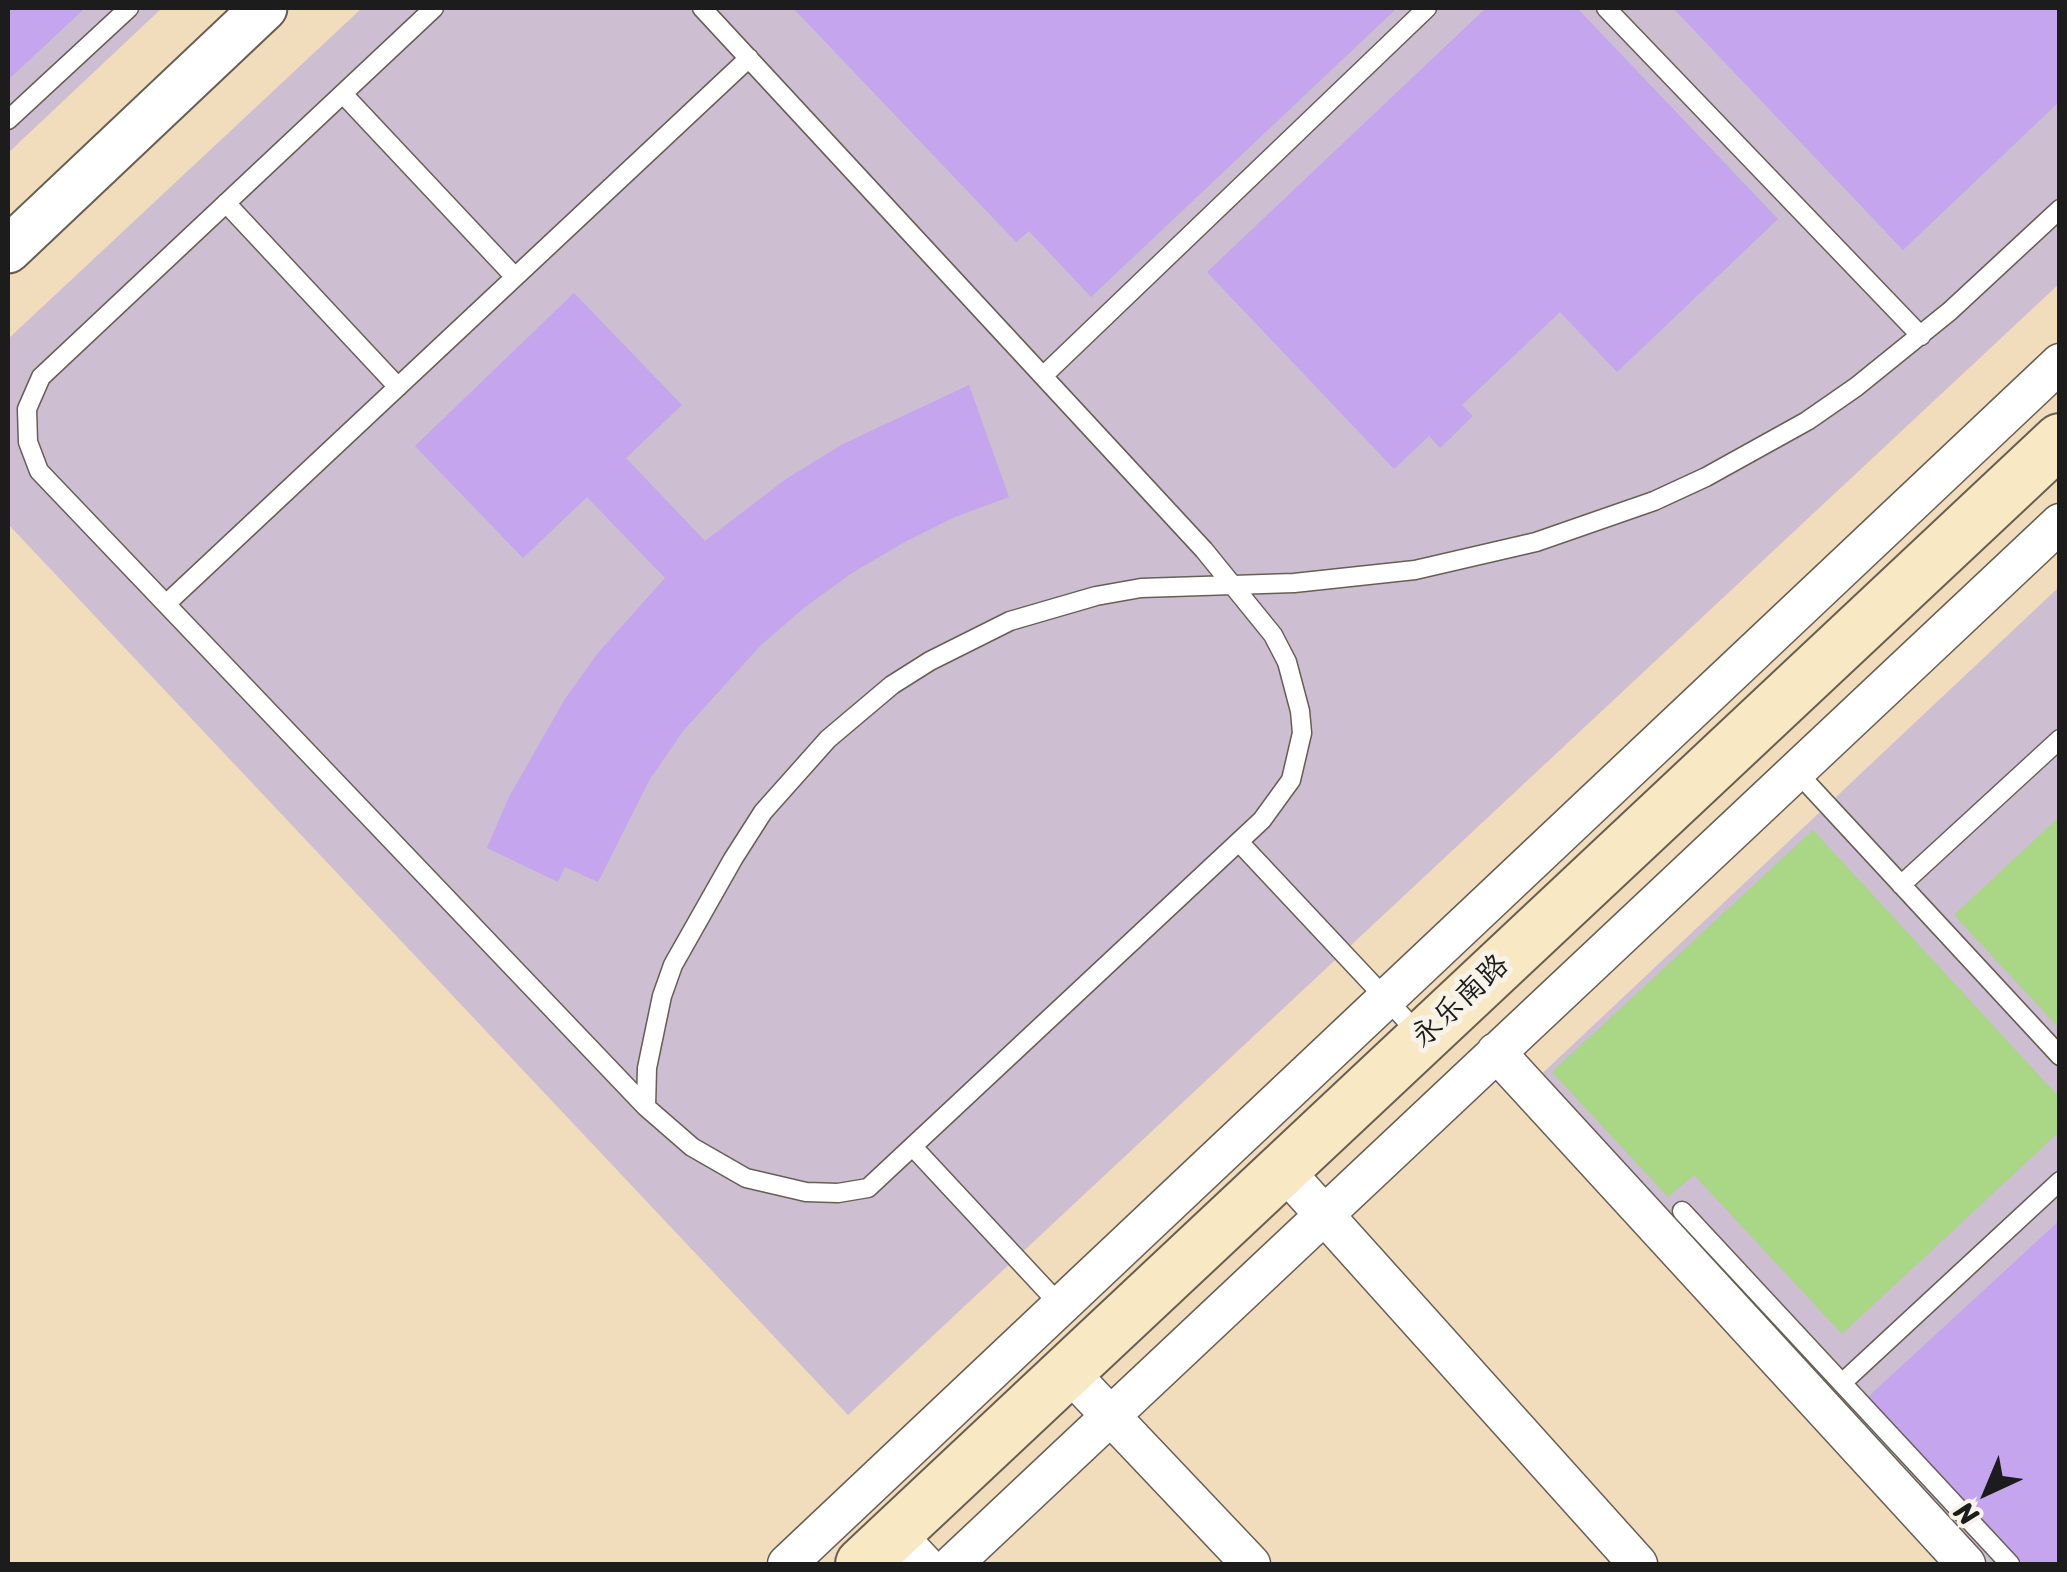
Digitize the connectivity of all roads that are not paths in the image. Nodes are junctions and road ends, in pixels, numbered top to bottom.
1 (128, 8) edge
2 (264, 8) edge
3 (434, 8) edge
4 (702, 8) edge
5 (1427, 8) edge
6 (1606, 8) edge
7 (749, 58) junction
8 (342, 94) junction
9 (8, 120) edge
10 (226, 203) junction
11 (2060, 209) edge
12 (8, 250) edge
13 (515, 278) junction
14 (1921, 336) junction
15 (2060, 363) edge
16 (1043, 376) junction
17 (398, 387) junction
18 (2060, 440) edge
19 (2060, 524) edge
20 (1232, 585) junction
21 (166, 604) junction
22 (2060, 739) edge
23 (1796, 771) junction
24 (1239, 842) junction
25 (1901, 886) junction
26 (1386, 998) junction
27 (1423, 1038) junction
28 (1496, 1052) junction
29 (2060, 1056) edge
30 (646, 1108) junction
31 (913, 1147) junction
32 (1283, 1169) junction
33 (2060, 1181) edge
34 (1682, 1211) dead end
35 (1324, 1215) junction
36 (1061, 1306) junction
37 (1068, 1371) junction
38 (1842, 1383) junction
39 (1110, 1416) junction
40 (894, 1554) edge
41 (787, 1564) edge
42 (952, 1564) edge
43 (1251, 1564) edge
44 (1638, 1564) edge
45 (1966, 1564) edge
46 (2010, 1564) edge

1 - 9 lane
2 - 12 street
3 - 8 lane
4 - 7 lane
5 - 16 lane
6 - 14 lane
7 - 13 lane
7 - 16 lane
8 - 10 lane
8 - 13 lane
10 - 17 lane
10 - 21 lane
11 - 14 lane
13 - 17 lane
14 - 20 lane
15 - 26 street
16 - 20 lane
17 - 21 lane
18 - 27 main road, 永乐南路
19 - 23 street
20 - 24 lane
20 - 30 lane
21 - 30 lane
22 - 25 lane
23 - 25 lane
23 - 28 street
24 - 26 lane
24 - 31 lane
25 - 29 lane
26 - 27 lane
26 - 36 street
27 - 32 main road, 永乐南路
28 - 35 street
28 - 45 street
30 - 31 lane
31 - 36 lane
32 - 35 street
32 - 37 main road, 永乐南路
33 - 38 lane
34 - 38 lane
35 - 39 street
35 - 44 street
36 - 41 street
37 - 39 street
37 - 40 main road, 永乐南路
38 - 46 lane
39 - 42 street
39 - 43 street

